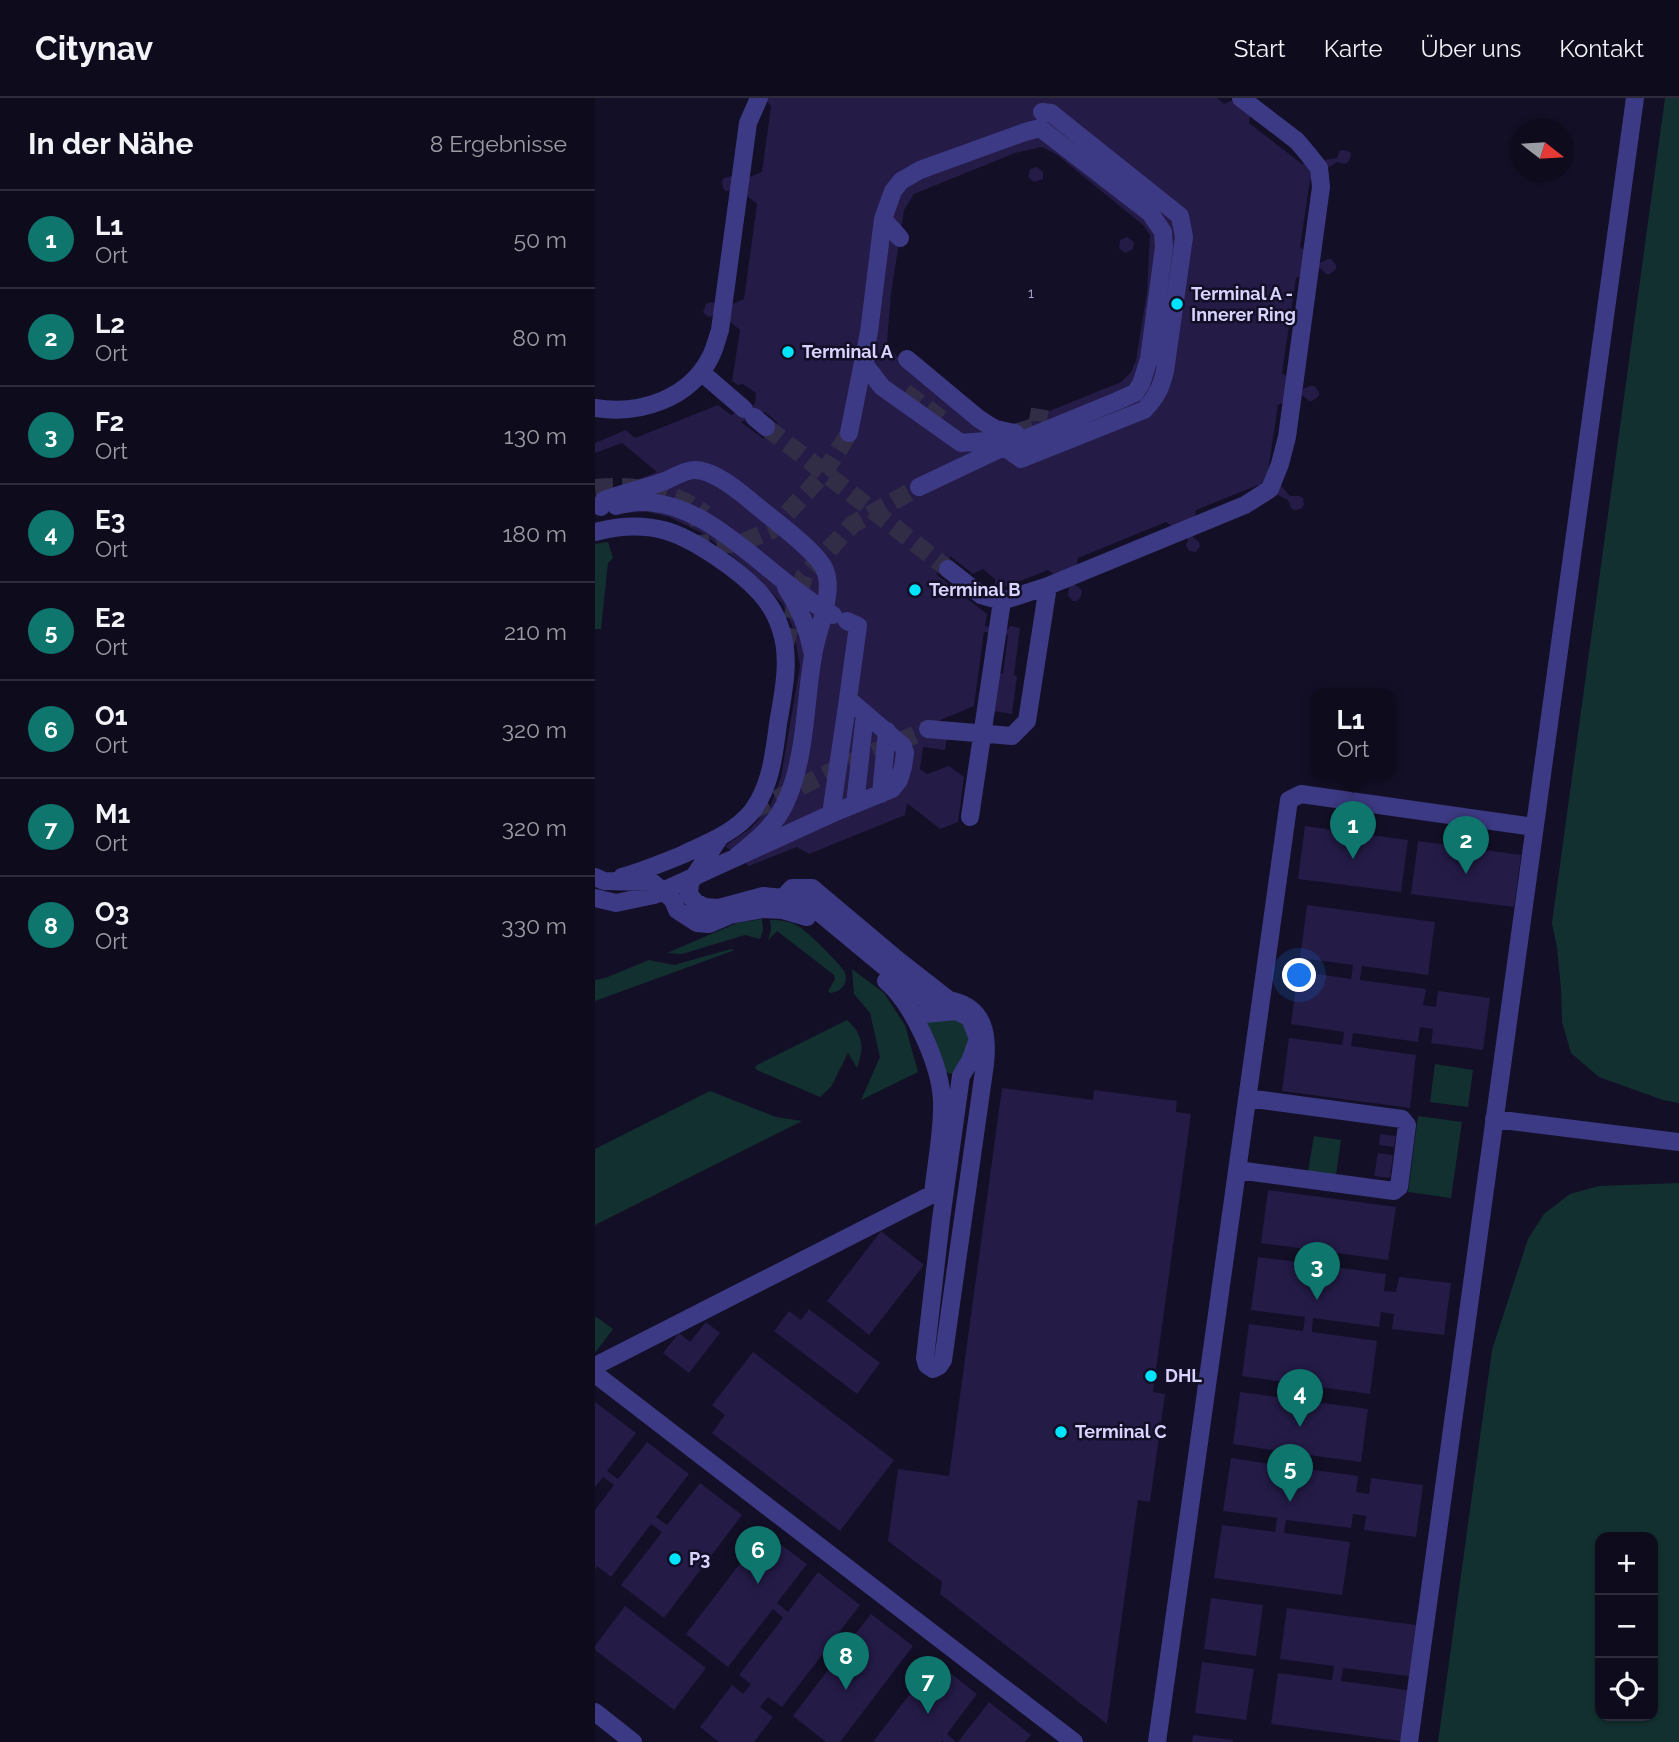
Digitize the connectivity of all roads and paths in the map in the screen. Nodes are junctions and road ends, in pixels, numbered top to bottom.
1 (759, 98) edge
2 (1241, 98) edge
3 (1634, 100) edge
4 (1042, 113) edge
5 (883, 219) junction
6 (1201, 226) dead end
7 (1163, 232) junction
8 (900, 238) dead end
9 (890, 306) dead end
10 (871, 313) junction
11 (869, 332) junction
12 (907, 359) dead end
13 (701, 372) junction
14 (905, 392) tunnel mouth
15 (595, 408) edge
16 (755, 418) tunnel mouth
17 (849, 433) tunnel mouth
18 (1028, 438) junction
19 (1004, 447) junction
20 (919, 487) tunnel mouth
21 (598, 508) edge
22 (595, 532) edge
23 (948, 569) tunnel mouth
24 (780, 579) junction
25 (1048, 586) junction
26 (1002, 601) junction
27 (835, 615) junction
28 (813, 655) junction
29 (848, 699) junction
30 (865, 714) junction
31 (928, 729) tunnel mouth
32 (982, 733) junction
33 (855, 804) junction
34 (831, 814) junction
35 (970, 817) dead end
36 (1534, 827) junction
37 (719, 838) junction
38 (737, 856) junction
39 (598, 881) edge
40 (595, 898) edge
41 (913, 1015) junction
42 (1247, 1098) junction
43 (1494, 1119) junction
44 (1679, 1142) edge
45 (1237, 1170) junction
46 (944, 1201) junction
47 (966, 1203) junction
48 (595, 1366) edge
49 (595, 1374) edge
50 (595, 1712) edge
51 (633, 1742) edge
52 (1074, 1742) edge
53 (1157, 1742) edge
54 (1409, 1742) edge

1 - 13 lane
2 - 25 lane
3 - 36 lane
4 - 5 lane
4 - 7 lane
4 - 19 lane
5 - 8 lane
5 - 10 lane
6 - 7 lane
7 - 18 lane
9 - 10 lane
10 - 11 lane
11 - 14 lane
11 - 17 lane
11 - 18 lane
12 - 18 lane
13 - 15 lane
13 - 16 lane
18 - 19 lane
19 - 20 lane
21 - 24 lane
21 - 27 lane
22 - 37 lane
23 - 26 lane
24 - 27 lane
24 - 28 lane
25 - 26 lane
25 - 32 lane
26 - 32 lane
27 - 28 lane
27 - 29 lane
28 - 38 lane
29 - 30 lane
29 - 34 lane
30 - 33 lane
30 - 33 lane
31 - 32 lane
32 - 35 lane
33 - 34 lane
34 - 38 lane
36 - 42 lane
36 - 43 lane
37 - 39 lane
37 - 47 lane
38 - 40 lane
39 - 41 lane
41 - 46 lane
41 - 48 lane
42 - 45 lane
42 - 45 lane
43 - 44 lane
43 - 54 lane
45 - 53 lane
46 - 47 lane
46 - 47 lane
49 - 52 lane
50 - 51 lane

